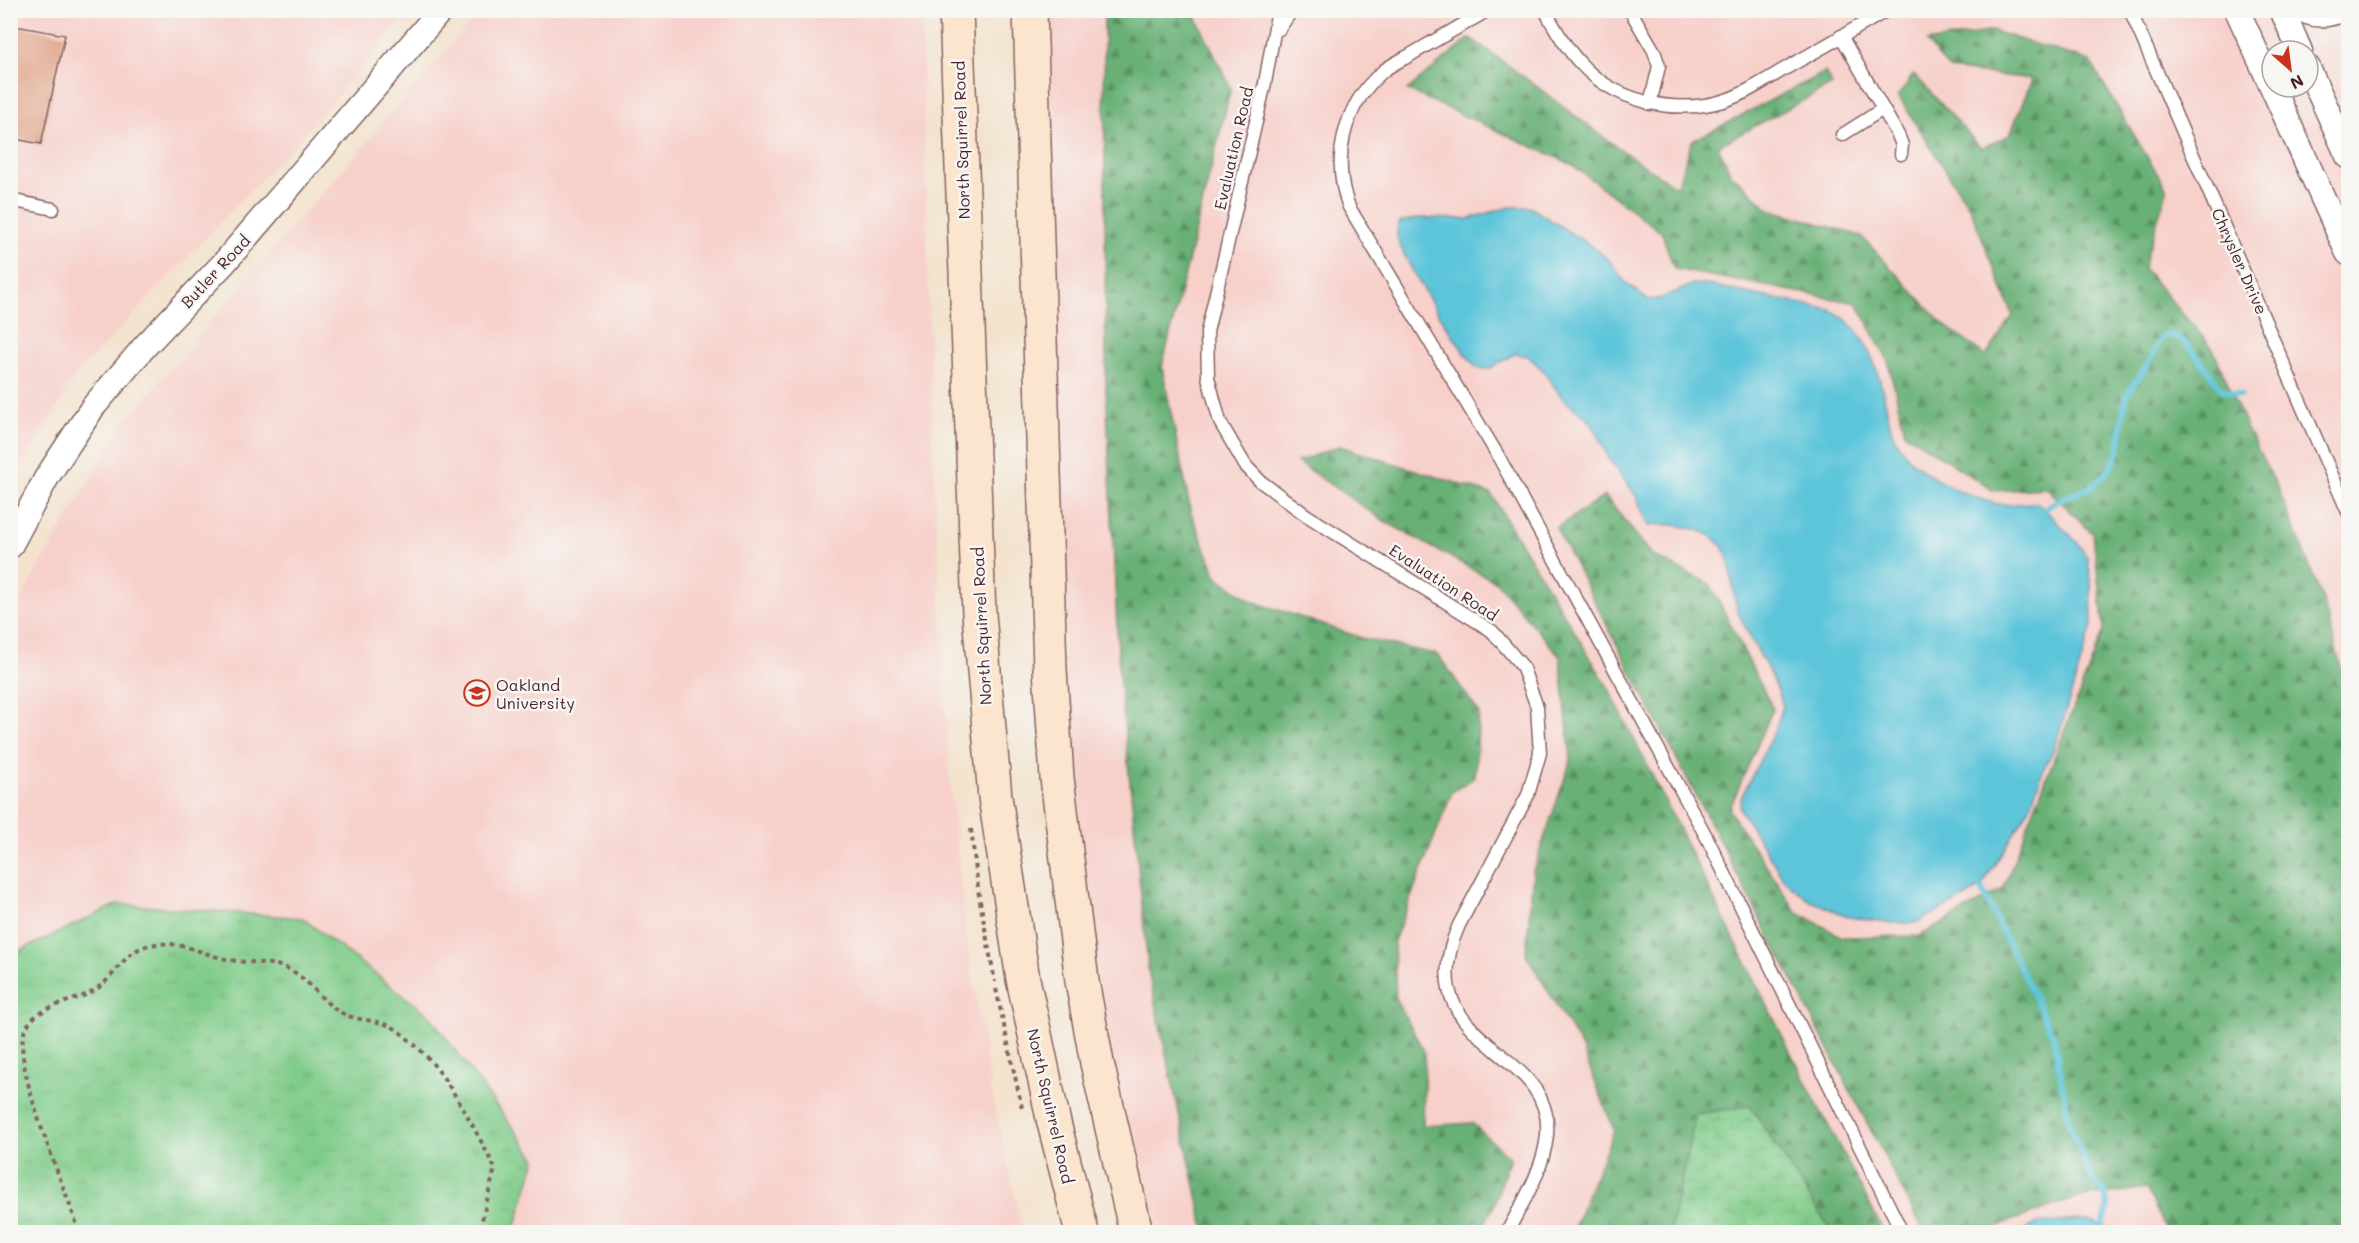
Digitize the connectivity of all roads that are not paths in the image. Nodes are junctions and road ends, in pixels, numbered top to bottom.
1 (441, 10) edge
2 (956, 10) edge
3 (1030, 10) edge
4 (1278, 10) edge
5 (1292, 10) edge
6 (1488, 10) edge
7 (1545, 10) edge
8 (1630, 10) edge
9 (1887, 10) edge
10 (2130, 10) edge
11 (2237, 10) edge
12 (2282, 10) edge
13 (2291, 10) edge
14 (2349, 13) edge
15 (1842, 36) junction
16 (1275, 38) junction
17 (2295, 39) edge
18 (2320, 94) edge
19 (1650, 104) junction
20 (1883, 109) junction
21 (1842, 135) dead end
22 (1901, 154) dead end
23 (2349, 156) edge
24 (10, 200) edge
25 (53, 208) dead end
26 (2349, 253) edge
27 (2349, 512) edge
28 (10, 546) edge
29 (1082, 1233) edge
30 (1136, 1233) edge
31 (1507, 1233) edge
32 (1902, 1233) edge

1 - 28 street, Butler Road
2 - 29 main road, North Squirrel Road
3 - 30 main road
4 - 16 lane, Evaluation Road
5 - 16 lane, Evaluation Road
6 - 32 lane
7 - 19 lane
8 - 19 lane
9 - 15 lane
10 - 27 lane, Chrysler Drive
11 - 26 street
12 - 17 street
13 - 14 lane
15 - 19 lane
15 - 20 lane
16 - 31 lane, Evaluation Road
18 - 23 street
20 - 21 lane
20 - 22 lane
24 - 25 lane

